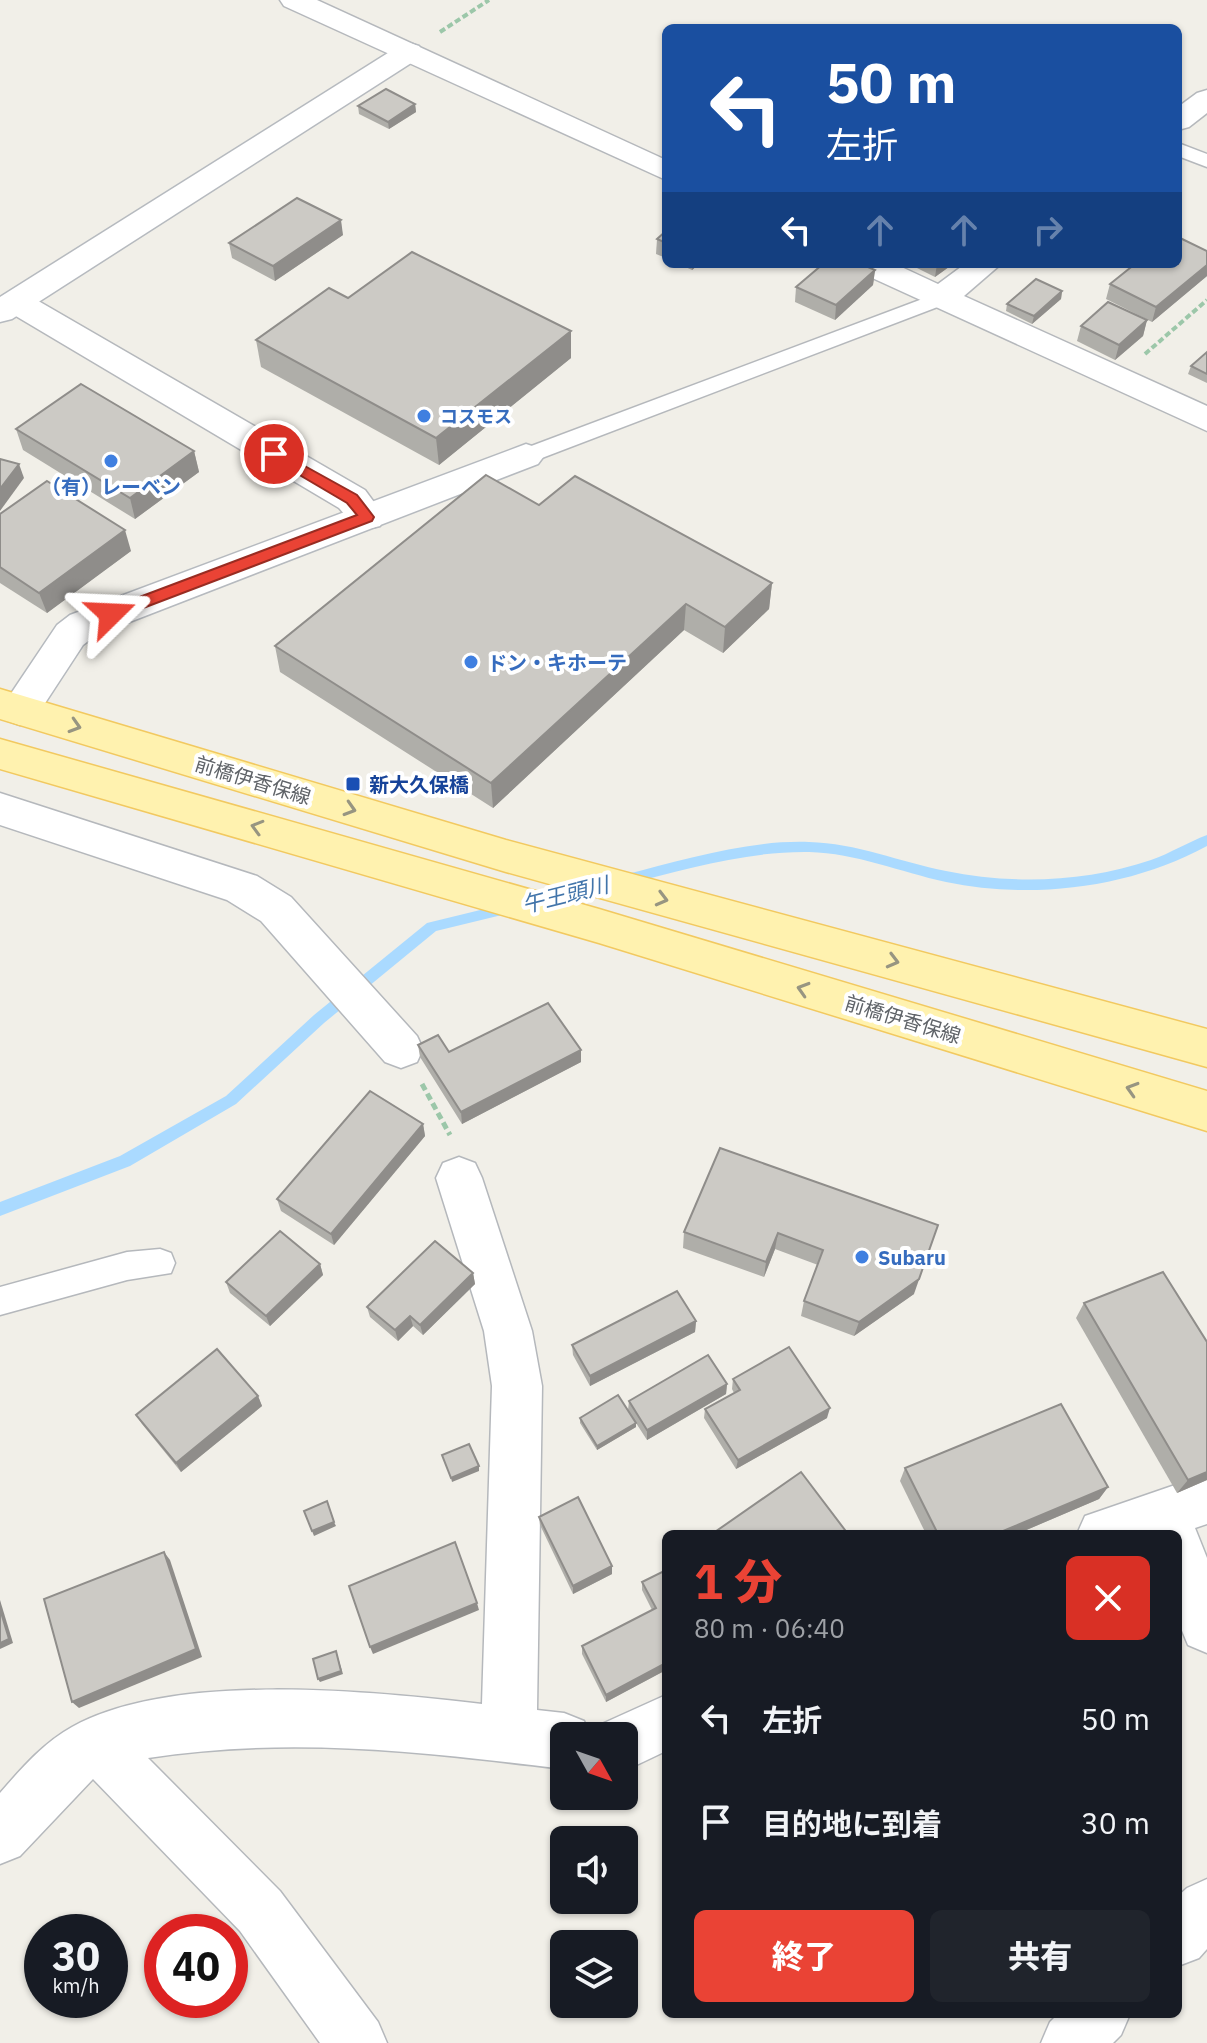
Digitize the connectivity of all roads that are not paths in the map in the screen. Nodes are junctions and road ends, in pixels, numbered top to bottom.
1 (294, 0) edge
2 (409, 52) junction
3 (1207, 99) edge
4 (1182, 118) edge
5 (1182, 151) edge
6 (1207, 161) edge
7 (662, 169) edge
8 (877, 268) edge
9 (980, 268) edge
10 (941, 298) junction
11 (8, 307) edge
12 (1207, 420) edge
13 (526, 456) joint
14 (367, 517) junction
15 (10, 707) edge
16 (0, 754) edge
17 (0, 809) edge
18 (1207, 1048) edge
19 (401, 1049) road end
20 (1207, 1111) edge
21 (459, 1178) road end
22 (160, 1263) dead end
23 (0, 1301) edge
24 (1180, 1523) edge
25 (1131, 1530) edge
26 (1182, 1541) edge
27 (1207, 1626) edge
28 (662, 1724) edge
29 (509, 1734) junction
30 (638, 1736) edge
31 (108, 1739) junction
32 (550, 1739) edge
33 (0, 1836) edge
34 (1207, 1908) edge
35 (1182, 1933) edge
36 (1096, 2018) edge
37 (357, 2043) edge
38 (1071, 2043) edge

1 - 2 street
2 - 7 street
2 - 11 street
3 - 4 street
5 - 6 lane
8 - 10 street
9 - 10 street
10 - 12 street
10 - 13 lane
11 - 14 street
13 - 14 street
14 - 15 street
15 -> 18 main road, 前橋伊香保線
20 -> 16 main road, 前橋伊香保線
17 - 19 street
21 - 29 street
22 - 23 lane
24 - 25 street
26 - 27 street
28 - 30 street
29 - 31 street
29 - 32 street
31 - 33 street
31 - 37 street
34 - 35 street
36 - 38 street

